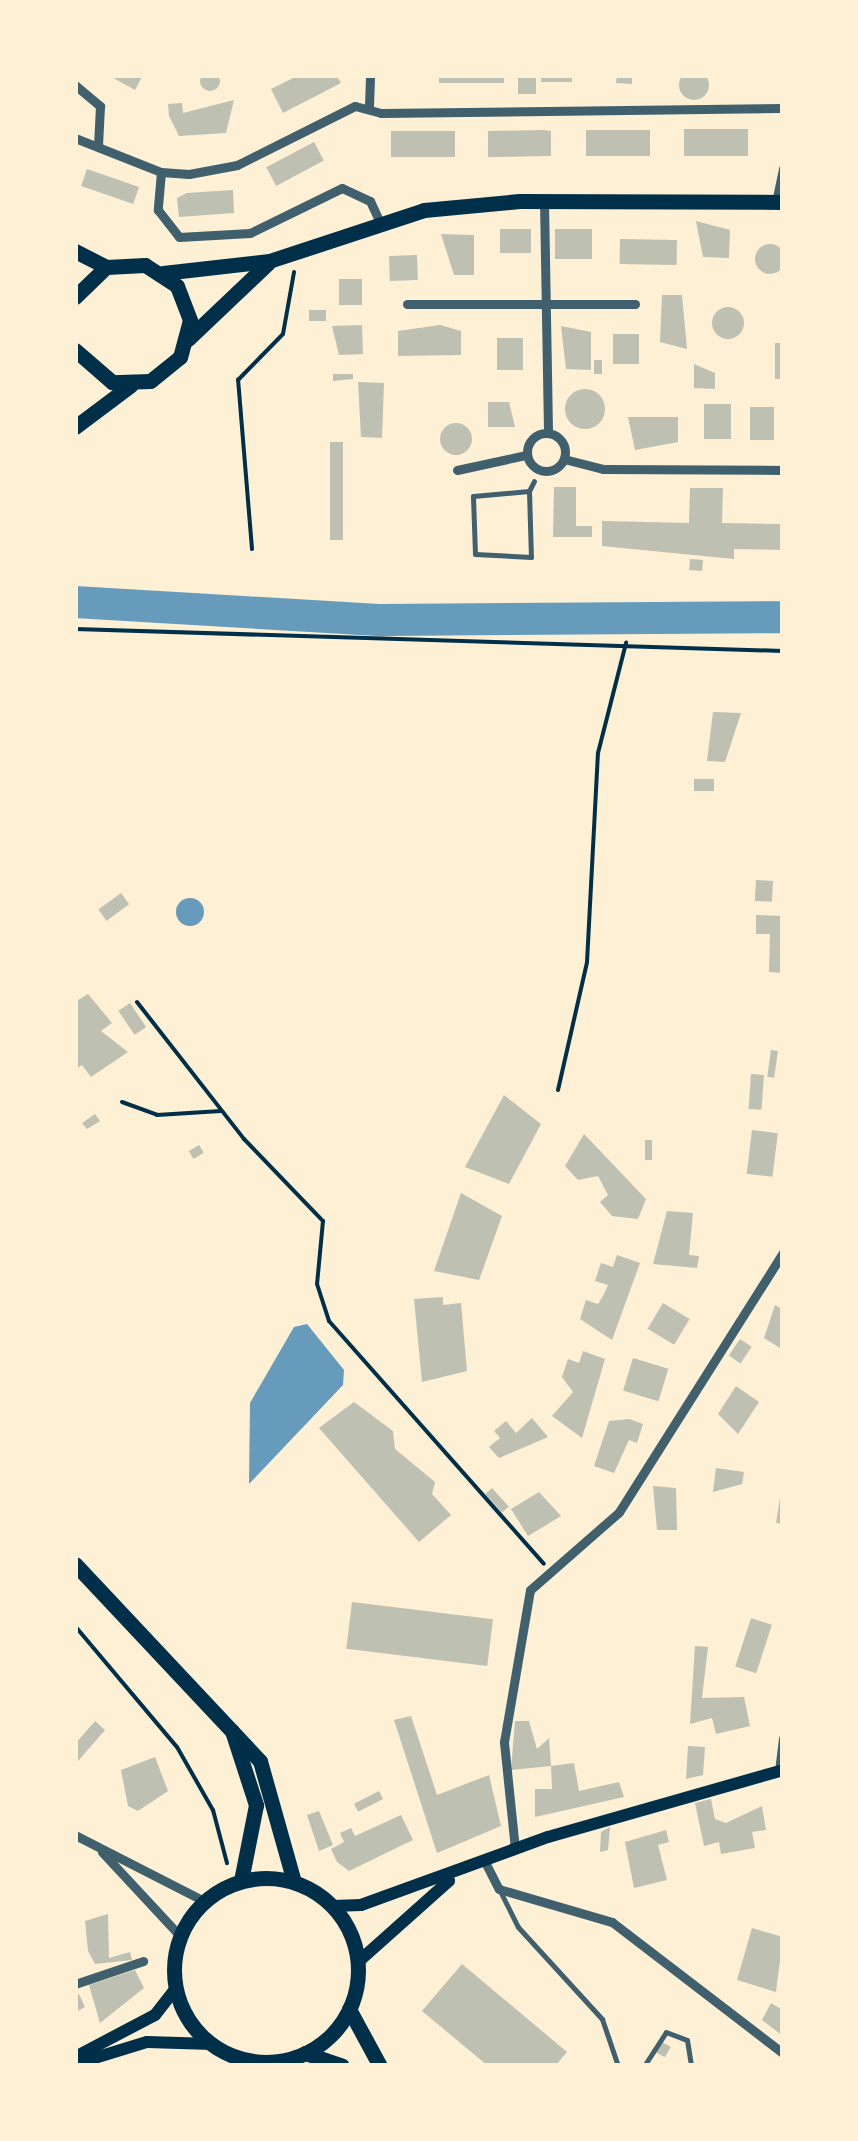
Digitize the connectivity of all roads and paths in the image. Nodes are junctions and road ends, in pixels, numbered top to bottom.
1 (370, 75) edge
2 (75, 85) edge
3 (369, 106) junction
4 (783, 108) edge
5 (75, 138) edge
6 (98, 146) junction
7 (783, 168) edge
8 (161, 172) junction
9 (544, 201) junction
10 (779, 202) edge
11 (380, 222) junction
12 (75, 251) edge
13 (269, 261) junction
14 (309, 264) dead end
15 (106, 267) junction
16 (163, 273) junction
17 (75, 297) edge
18 (407, 304) dead end
19 (635, 304) dead end
20 (546, 306) junction
21 (188, 339) junction
22 (78, 356) edge
23 (75, 380) edge
24 (131, 385) junction
25 (75, 427) edge
26 (548, 432) junction
27 (526, 455) junction
28 (564, 459) junction
29 (456, 470) dead end
30 (538, 470) junction
31 (783, 470) edge
32 (534, 481) joint
33 (529, 492) junction
34 (252, 549) dead end
35 (75, 628) edge
36 (626, 643) junction
37 (783, 651) edge
38 (138, 1002) dead end
39 (558, 1090) dead end
40 (122, 1102) dead end
41 (221, 1111) junction
42 (783, 1252) edge
43 (75, 1564) edge
44 (547, 1568) junction
45 (75, 1626) edge
46 (229, 1722) junction
47 (783, 1738) edge
48 (781, 1770) edge
49 (75, 1836) edge
50 (96, 1846) junction
51 (515, 1849) junction
52 (485, 1862) junction
53 (458, 1873) junction
54 (294, 1882) junction
55 (235, 1883) junction
56 (499, 1889) junction
57 (204, 1901) junction
58 (332, 1906) junction
59 (180, 1936) junction
60 (143, 1961) dead end
61 (358, 1962) junction
62 (75, 1984) edge
63 (176, 1988) junction
64 (349, 2010) junction
65 (212, 2044) junction
66 (304, 2053) junction
67 (783, 2053) edge
68 (75, 2061) edge
69 (342, 2066) edge
70 (380, 2066) edge
71 (618, 2066) edge
72 (644, 2066) edge
73 (691, 2066) edge

1 - 3 street
2 - 6 street
3 - 4 street
3 - 8 street
5 - 6 street
6 - 8 street
7 - 10 street
8 - 11 street
9 - 10 main road
9 - 11 main road
9 - 20 street
11 - 13 main road
12 - 15 main road
13 - 16 main road
13 - 21 main road
14 - 34 path
15 - 16 main road
15 - 17 main road
16 - 21 main road
18 - 20 street
19 - 20 street
20 - 26 street
21 - 24 main road
22 - 23 main road
22 - 24 main road
24 - 25 main road
26 - 27 street
26 - 28 street
27 - 29 street
27 - 30 street
28 - 30 street
28 - 31 street
30 - 32 street
32 - 33 lane
33 - 33 lane
35 - 36 path
36 - 37 path
36 - 39 path
38 - 41 path
40 - 41 path
41 - 44 path
42 - 44 street
43 - 46 main road
44 - 51 street
45 - 55 path
46 - 54 main road
46 - 55 main road
47 - 48 street
48 - 51 main road
49 - 50 street
50 - 57 street
50 - 59 street
51 - 52 main road
52 - 53 main road
52 - 56 street
53 - 58 main road
53 - 61 main road
54 - 55 main road
54 - 58 main road
55 - 57 main road
56 - 67 street
56 - 71 lane
57 - 59 main road
58 - 61 main road
59 - 63 main road
60 - 62 street
61 - 64 main road
63 - 65 main road
63 - 68 main road
64 - 66 main road
64 - 70 main road
65 - 66 main road
65 - 68 main road
66 - 69 main road
72 - 73 lane

